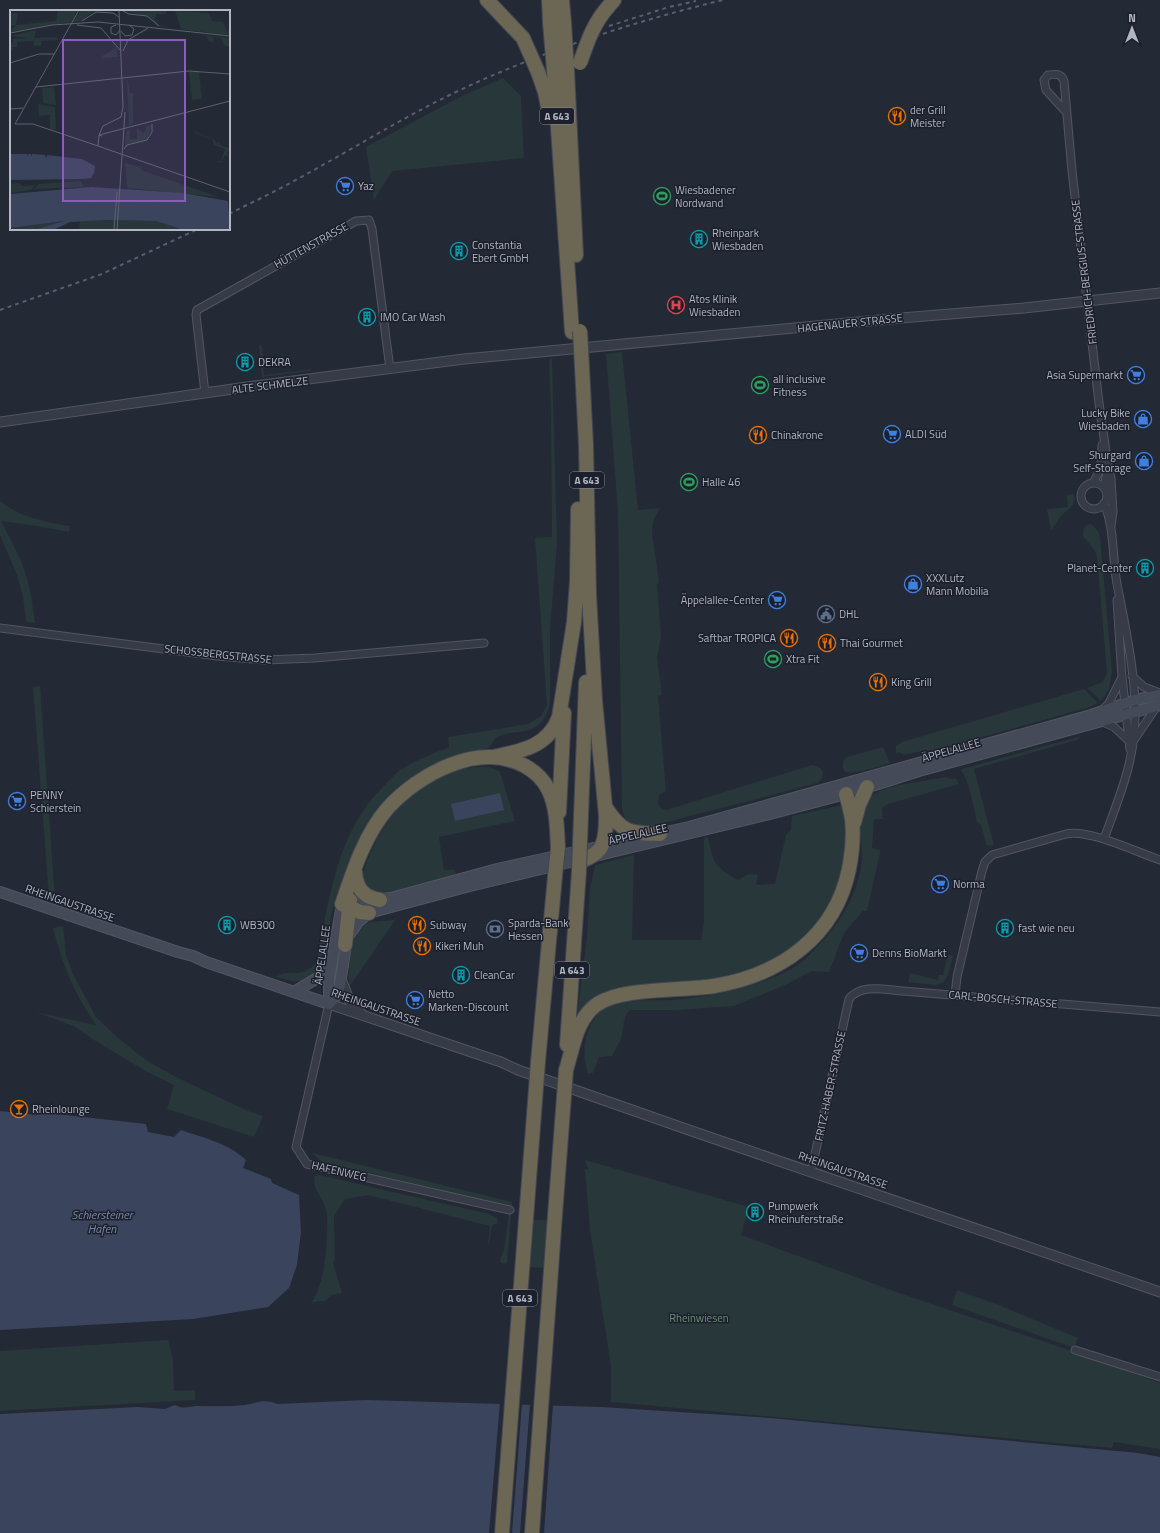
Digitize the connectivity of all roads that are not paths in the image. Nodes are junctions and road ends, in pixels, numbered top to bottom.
1 (487, 0) edge
2 (549, 0) edge
3 (562, 0) edge
4 (611, 4) edge
5 (557, 23) junction
6 (560, 70) junction
7 (1066, 112) junction
8 (570, 123) junction
9 (560, 162) junction
10 (1160, 293) edge
11 (1088, 302) junction
12 (576, 331) junction
13 (541, 352) joint
14 (578, 367) junction
15 (390, 369) junction
16 (205, 393) junction
17 (0, 422) edge
18 (1102, 431) junction
19 (1108, 466) junction
20 (1093, 483) junction
21 (1104, 488) junction
22 (1104, 503) junction
23 (1096, 508) junction
24 (1111, 526) junction
25 (1117, 583) junction
26 (589, 594) junction
27 (0, 628) edge
28 (484, 643) dead end
29 (566, 674) junction
30 (1132, 676) junction
31 (1122, 677) junction
32 (1160, 694) edge
33 (1130, 702) junction
34 (1159, 705) edge
35 (1130, 714) junction
36 (1101, 716) junction
37 (1131, 741) junction
38 (493, 757) junction
39 (867, 787) junction
40 (845, 789) junction
41 (606, 808) junction
42 (853, 831) junction
43 (660, 834) junction
44 (1104, 839) junction
45 (602, 845) junction
46 (558, 848) junction
47 (586, 859) junction
48 (1160, 860) edge
49 (353, 876) junction
50 (0, 892) edge
51 (380, 900) junction
52 (347, 905) junction
53 (369, 914) junction
54 (345, 945) junction
55 (332, 958) junction
56 (341, 978) junction
57 (294, 992) junction
58 (955, 995) junction
59 (849, 999) joint
60 (329, 1004) junction
61 (1160, 1012) edge
62 (367, 1017) junction
63 (566, 1070) junction
64 (811, 1172) junction
65 (510, 1210) dead end
66 (1160, 1292) edge
67 (1075, 1350) dead end
68 (1160, 1377) edge
69 (502, 1533) edge
70 (532, 1533) edge

1 - 9 highway, bridge
2 - 5 highway, A 643
3 - 5 highway, A 643
4 - 8 highway, bridge
5 - 6 highway, A 643, bridge
6 - 8 highway, A 643
6 - 9 highway, A 643
7 - 7 street, FRIEDRICH-BERGIUS-STRASSE
7 - 11 street, FRIEDRICH-BERGIUS-STRASSE
8 - 12 highway, A 643
9 - 12 highway, A 643
10 - 11 street, HAGENAUER STRASSE
11 - 13 street, HAGENAUER STRASSE
11 - 18 street, FRIEDRICH-BERGIUS-STRASSE
12 - 14 highway, A 643
13 - 15 street, ALTE SCHMELZE
14 - 26 highway, A 643
14 - 29 highway, A 643
15 - 16 street, ALTE SCHMELZE
15 - 16 street, HÜTTENSTRASSE
16 - 17 street, ALTE SCHMELZE
18 - 19 street, FRIEDRICH-BERGIUS-STRASSE
18 - 20 street, FRIEDRICH-BERGIUS-STRASSE
19 - 21 street, FRIEDRICH-BERGIUS-STRASSE
19 - 24 street, FRIEDRICH-BERGIUS-STRASSE
20 - 21 street
20 - 23 street, FRIEDRICH-BERGIUS-STRASSE
21 - 22 street, FRIEDRICH-BERGIUS-STRASSE
22 - 23 street
22 - 24 street, FRIEDRICH-BERGIUS-STRASSE
23 - 24 street, FRIEDRICH-BERGIUS-STRASSE
24 - 25 street, FRIEDRICH-BERGIUS-STRASSE
25 - 30 street, FRIEDRICH-BERGIUS-STRASSE
25 - 31 street, FRIEDRICH-BERGIUS-STRASSE
26 - 41 highway
26 - 63 highway, A 643, bridge
27 - 28 street, SCHOSSBERGSTRASSE
29 - 38 highway
29 - 46 highway, A 643
30 - 32 street
30 - 33 street, FRIEDRICH-BERGIUS-STRASSE
31 - 33 street, FRIEDRICH-BERGIUS-STRASSE
31 - 36 street
32 - 33 main road, ÄPPELALLEE
33 - 35 street, FRIEDRICH-BERGIUS-STRASSE
33 - 36 main road, ÄPPELALLEE
34 - 35 main road, ÄPPELALLEE
34 - 37 street
35 - 36 main road, ÄPPELALLEE
35 - 37 street, FRIEDRICH-BERGIUS-STRASSE
36 - 37 street
36 - 39 main road, ÄPPELALLEE
36 - 40 main road, ÄPPELALLEE
37 - 44 street, FRIEDRICH-BERGIUS-STRASSE
38 - 46 highway
38 - 49 highway
39 - 40 main road, ÄPPELALLEE
39 - 42 highway
40 - 42 highway
40 - 43 main road, ÄPPELALLEE
40 - 47 main road, ÄPPELALLEE
41 - 43 highway
41 - 45 highway
42 - 63 highway
43 - 45 main road, ÄPPELALLEE
44 - 48 street
44 - 58 street
45 - 47 highway
45 - 51 main road, ÄPPELALLEE
46 - 69 highway, A 643, bridge
47 - 53 main road, ÄPPELALLEE
49 - 51 highway
49 - 52 highway
50 - 57 main road, RHEINGAUSTRASSE
51 - 52 main road, ÄPPELALLEE
52 - 53 highway
52 - 54 highway
52 - 55 main road, ÄPPELALLEE
53 - 54 main road, ÄPPELALLEE
54 - 56 main road, ÄPPELALLEE
55 - 57 main road
55 - 60 main road, ÄPPELALLEE
56 - 60 main road, ÄPPELALLEE
56 - 62 street
57 - 60 main road, RHEINGAUSTRASSE
58 - 59 street, CARL-BOSCH-STRASSE
58 - 61 street, CARL-BOSCH-STRASSE
59 - 64 street, FRITZ-HABER-STRASSE
60 - 62 street, RHEINGAUSTRASSE
60 - 65 street, HAFENWEG
62 - 64 street, RHEINGAUSTRASSE
63 - 70 highway, A 643, bridge
64 - 66 street, RHEINGAUSTRASSE
67 - 68 street

